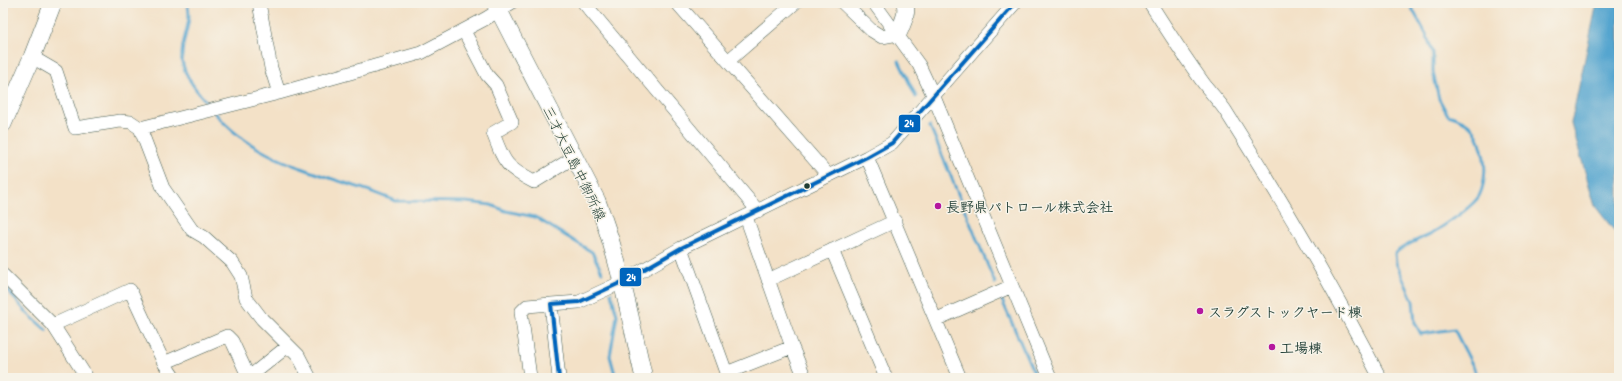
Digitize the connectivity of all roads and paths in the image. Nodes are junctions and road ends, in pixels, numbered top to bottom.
1 (259, 3) edge
2 (584, 3) edge
3 (677, 3) edge
4 (795, 3) edge
5 (842, 3) edge
6 (874, 3) edge
7 (905, 3) edge
8 (1015, 3) edge
9 (1150, 3) edge
10 (49, 5) edge
11 (502, 5) edge
12 (464, 31) junction
13 (898, 34) junction
14 (32, 57) junction
15 (728, 61) junction
16 (279, 93) junction
17 (934, 97) junction
18 (3, 124) edge
19 (140, 128) junction
20 (867, 157) junction
21 (573, 158) junction
22 (828, 175) junction
23 (758, 211) junction
24 (746, 217) junction
25 (895, 221) junction
26 (681, 248) junction
27 (832, 250) junction
28 (3, 275) edge
29 (768, 280) junction
30 (622, 282) junction
31 (1012, 286) junction
32 (551, 304) junction
33 (937, 320) junction
34 (54, 325) junction
35 (288, 346) junction
36 (792, 347) junction
37 (164, 363) junction
38 (727, 376) edge
39 (530, 377) edge
40 (87, 378) edge
41 (174, 378) edge
42 (249, 378) edge
43 (310, 378) edge
44 (559, 378) edge
45 (644, 378) edge
46 (805, 378) edge
47 (886, 378) edge
48 (960, 378) edge
49 (1050, 378) edge
50 (1380, 378) edge

1 - 16 street
2 - 23 street
3 - 15 street
4 - 15 street
5 - 13 street
6 - 13 street
7 - 13 main road
8 - 17 street
9 - 50 street
10 - 14 main road
11 - 12 street
11 - 21 main road, 三才大豆島中御所線
12 - 16 street
12 - 21 street
13 - 17 street
14 - 18 main road
14 - 19 street
15 - 22 street
16 - 19 street
17 - 20 street
17 - 31 street
19 - 35 street
20 - 22 street
20 - 25 street
21 - 30 main road, 三才大豆島中御所線
22 - 23 street
23 - 24 street
24 - 26 street
24 - 29 street
25 - 27 street
25 - 33 street
26 - 30 street
26 - 38 street
27 - 29 street
27 - 47 street
28 - 34 street
29 - 36 street
30 - 32 street
30 - 45 main road, 三才大豆島中御所線
31 - 33 street
31 - 49 street
32 - 39 street
32 - 44 street
33 - 48 street
34 - 37 street
34 - 40 street
35 - 42 street
35 - 43 street
36 - 38 street
36 - 46 street
37 - 41 street
37 - 42 street

